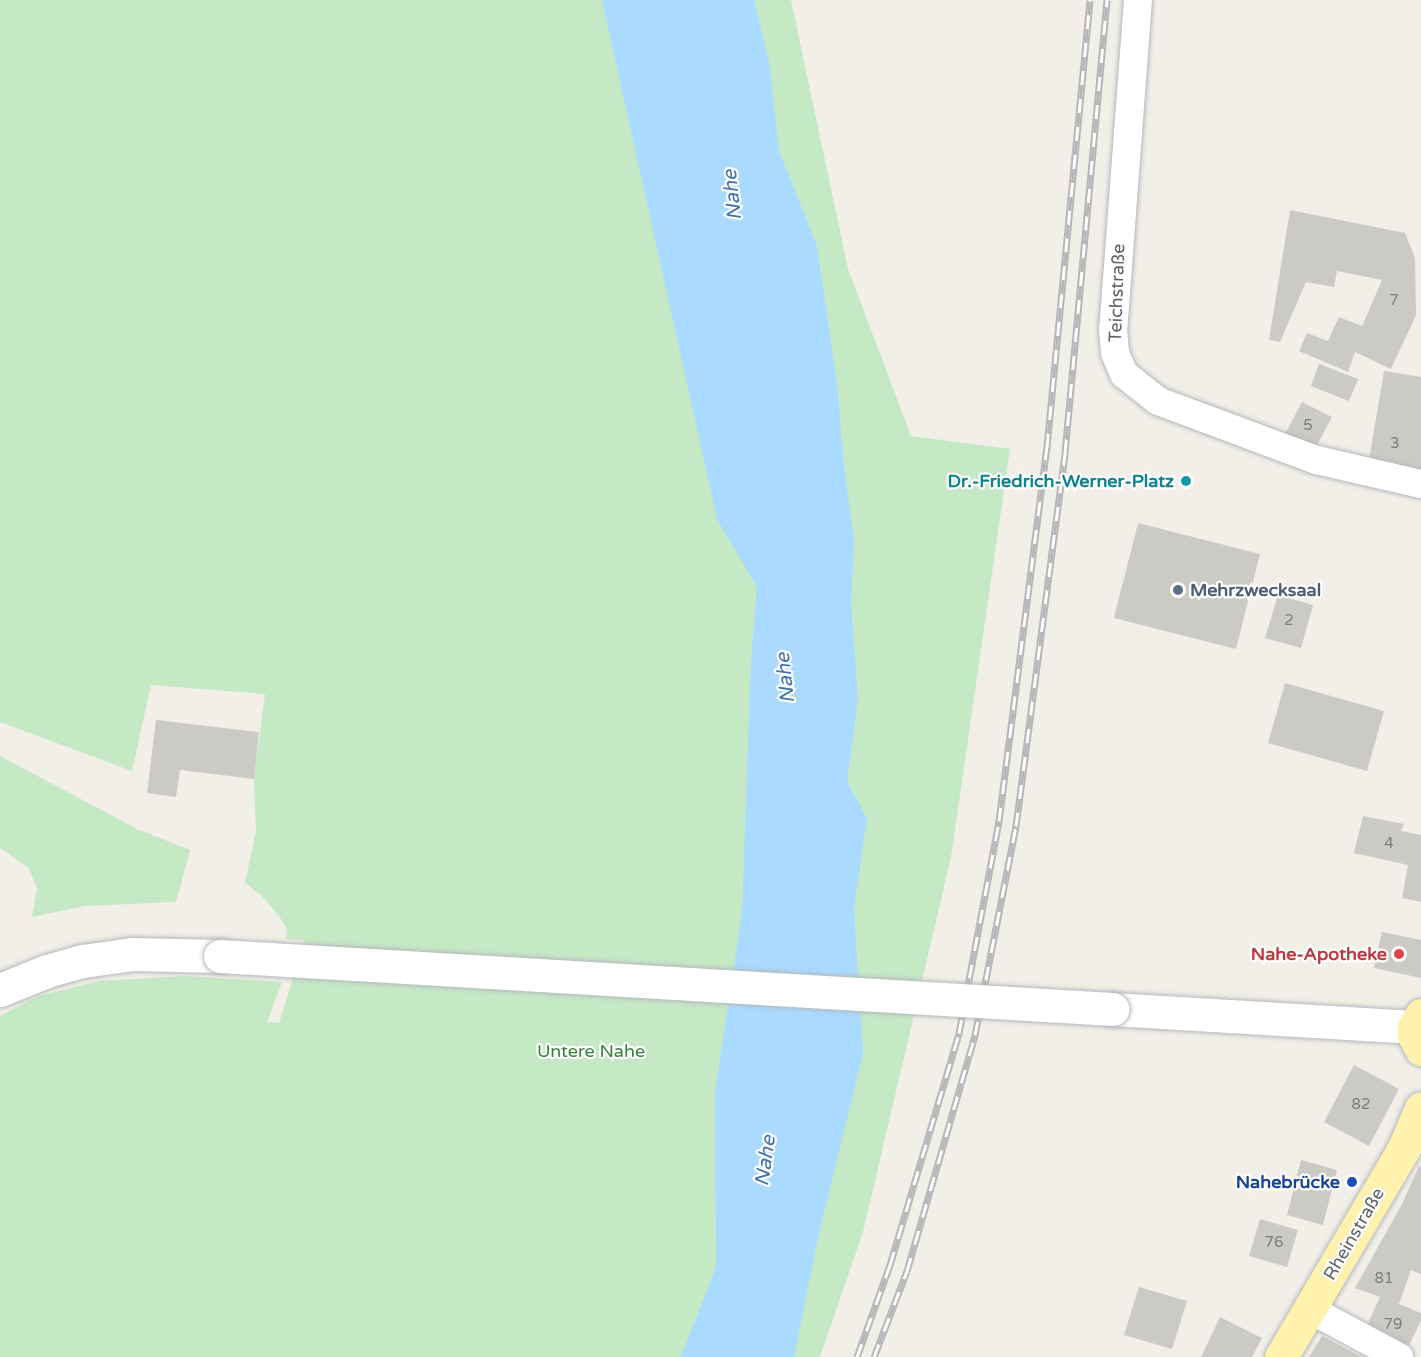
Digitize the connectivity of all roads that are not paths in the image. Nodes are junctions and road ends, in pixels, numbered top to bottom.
1 (1138, 0) edge
2 (1421, 484) edge
3 (0, 990) edge
4 (1419, 1030) edge
5 (1421, 1108) edge
6 (1311, 1310) junction
7 (1281, 1357) edge
8 (1399, 1357) edge

1 - 2 street, Teichstraße
3 - 4 street, bridge
5 - 6 main road, Rheinstraße
6 - 7 main road, Rheinstraße
6 - 8 street

